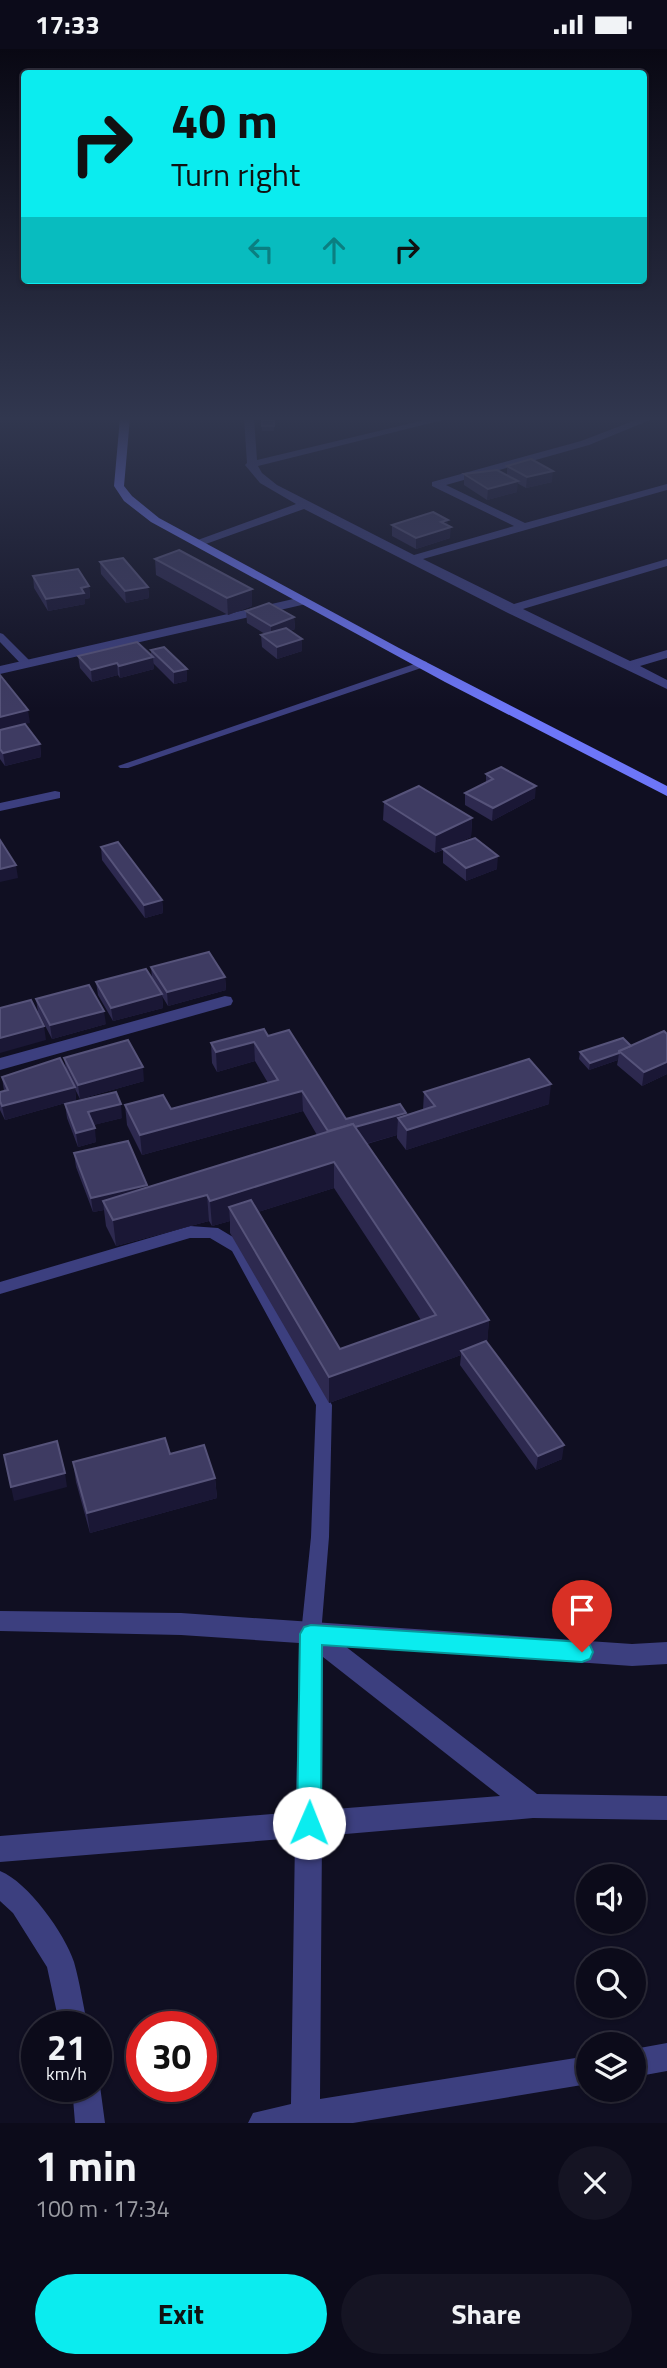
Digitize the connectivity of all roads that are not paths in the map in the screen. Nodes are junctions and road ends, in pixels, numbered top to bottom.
1 (151, 515) edge
2 (278, 515) edge
3 (324, 515) edge
4 (498, 515) edge
5 (566, 515) edge
6 (522, 527) junction
7 (199, 543) junction
8 (411, 559) junction
9 (667, 562) edge
10 (302, 600) junction
11 (510, 609) junction
12 (0, 636) edge
13 (667, 653) edge
14 (27, 664) junction
15 (423, 664) junction
16 (628, 666) junction
17 (0, 670) edge
18 (667, 685) edge
19 (124, 766) dead end
20 (667, 792) edge
21 (55, 795) dead end
22 (0, 807) edge
23 (225, 1001) dead end
24 (0, 1064) edge
25 (0, 1288) edge
26 (0, 1621) edge
27 (311, 1634) junction
28 (667, 1653) edge
29 (533, 1806) junction
30 (667, 1808) edge
31 (309, 1823) junction
32 (0, 1849) edge
33 (0, 1884) edge
34 (71, 2011) edge
35 (667, 2057) edge
36 (646, 2061) edge
37 (576, 2072) edge
38 (88, 2102) edge
39 (305, 2117) junction
40 (90, 2123) edge
41 (263, 2123) edge

1 - 7 street
2 - 7 street
3 - 8 street
4 - 6 street
5 - 6 street
6 - 8 street
7 - 10 street
8 - 11 street
9 - 11 street
10 - 14 street
10 - 15 street
11 - 16 street
12 - 14 lane
13 - 16 street
14 - 17 street
15 - 19 lane
15 - 20 street
16 - 18 street
21 - 22 street
23 - 24 street
25 - 27 lane
26 - 27 street
27 - 28 street
27 - 29 street
27 - 31 street
29 - 30 street
29 - 31 street
31 - 32 street
31 - 39 street
33 - 34 street
35 - 36 street
37 - 39 street
38 - 40 street
39 - 41 street

